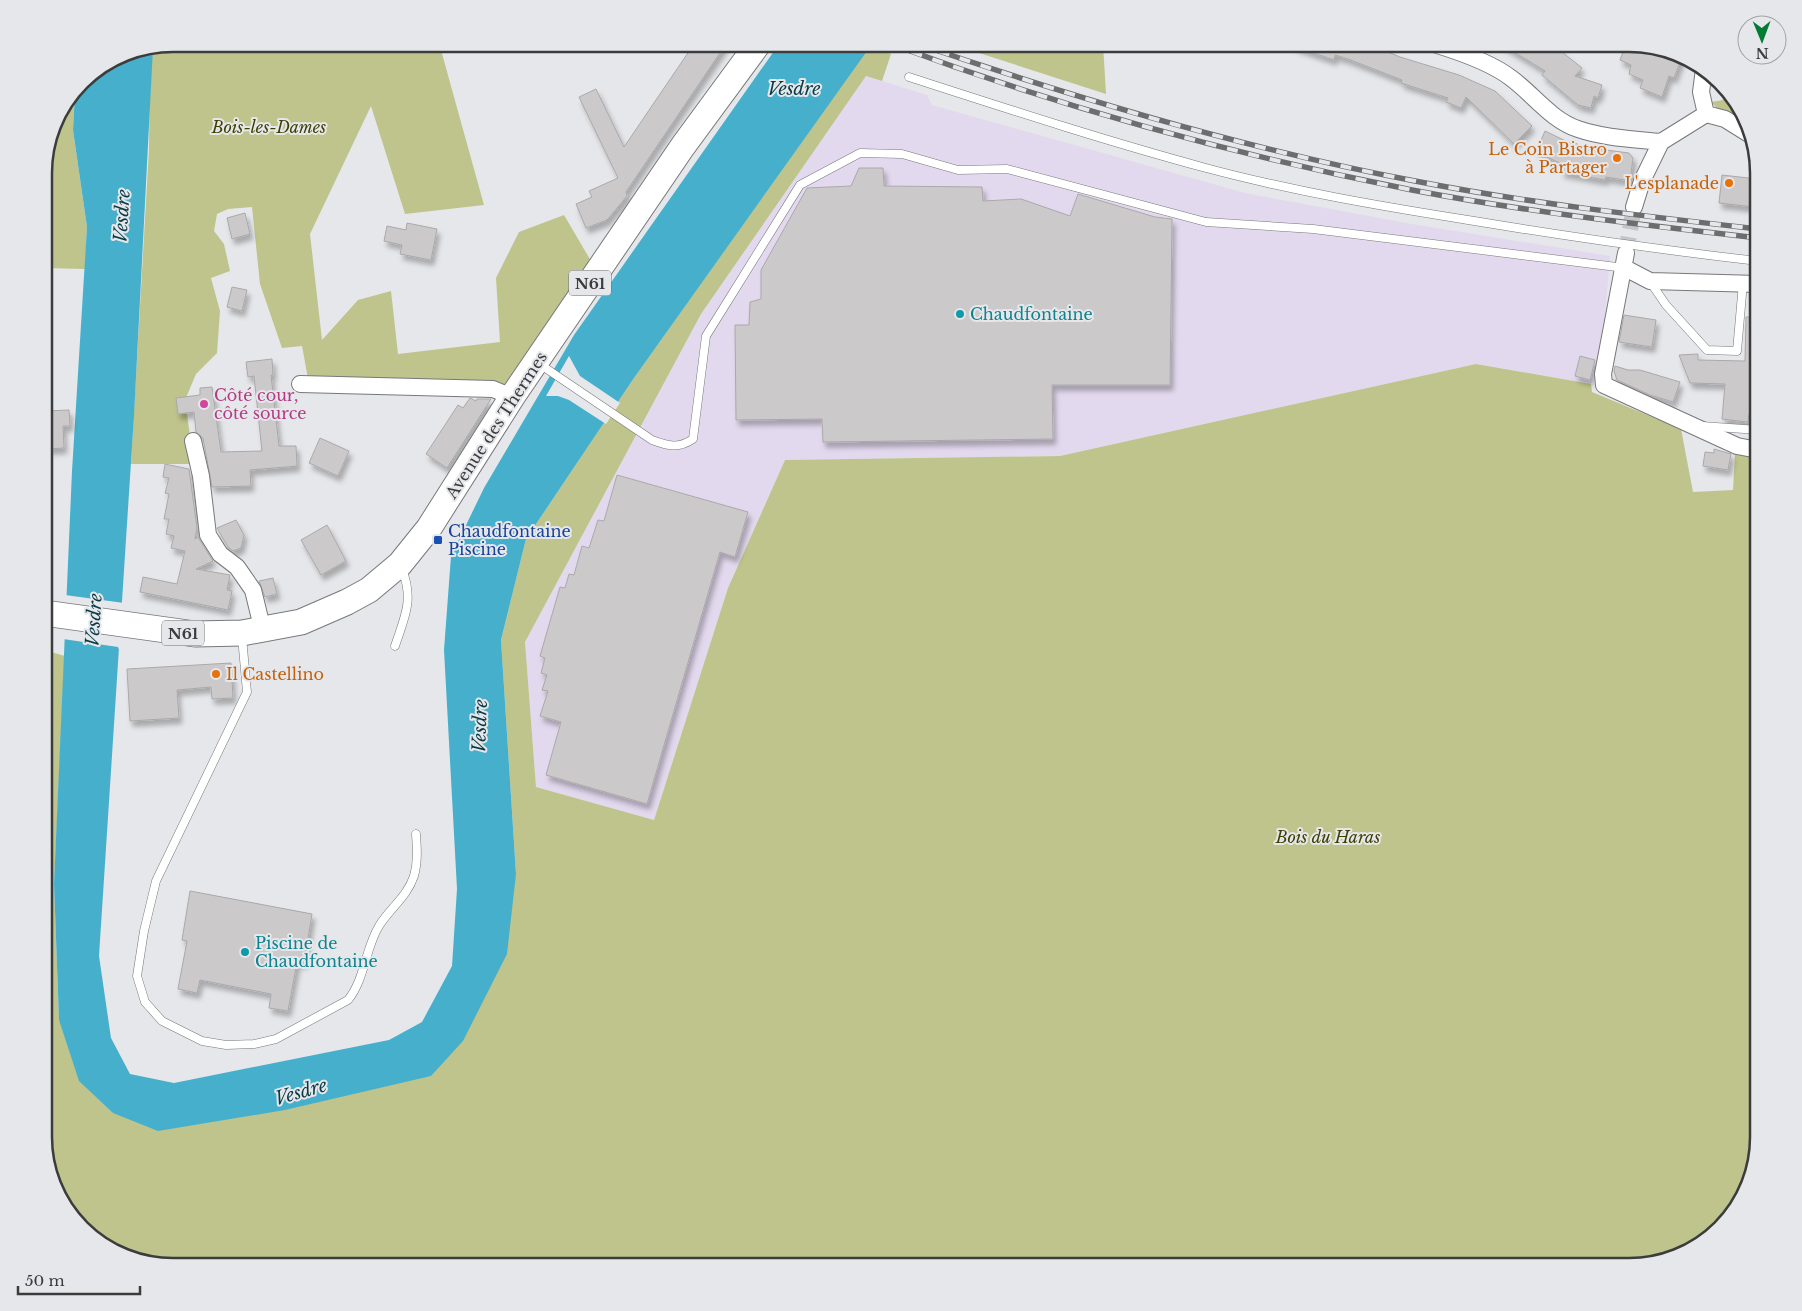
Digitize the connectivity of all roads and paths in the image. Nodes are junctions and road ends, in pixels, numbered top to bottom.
1 (751, 53) edge
2 (1461, 53) edge
3 (909, 77) dead end
4 (1703, 78) edge
5 (1706, 114) junction
6 (1741, 129) edge
7 (1661, 142) junction
8 (1634, 207) tunnel mouth
9 (1750, 259) edge
10 (1626, 261) junction
11 (1650, 281) junction
12 (1750, 284) edge
13 (537, 362) junction
14 (300, 384) dead end
15 (512, 397) junction
16 (1698, 428) junction
17 (1750, 429) edge
18 (193, 442) dead end
19 (1750, 448) edge
20 (400, 564) junction
21 (53, 614) edge
22 (253, 632) junction
23 (395, 646) dead end
24 (416, 834) dead end

1 - 13 main road, Avenue des Thermes / N61
2 - 7 street
3 - 9 lane
4 - 5 street
5 - 6 street
5 - 7 street
7 - 8 street
10 - 11 street
10 - 13 lane
10 - 16 street
11 - 12 street
11 - 12 lane
13 - 15 main road, Avenue des Thermes / N61
14 - 15 street
15 - 20 main road, Avenue des Thermes / N61
16 - 17 lane
16 - 19 street
18 - 22 street
20 - 22 main road, Avenue des Thermes / N61
20 - 23 lane
21 - 22 main road, Avenue des Thermes / N61
22 - 24 lane

